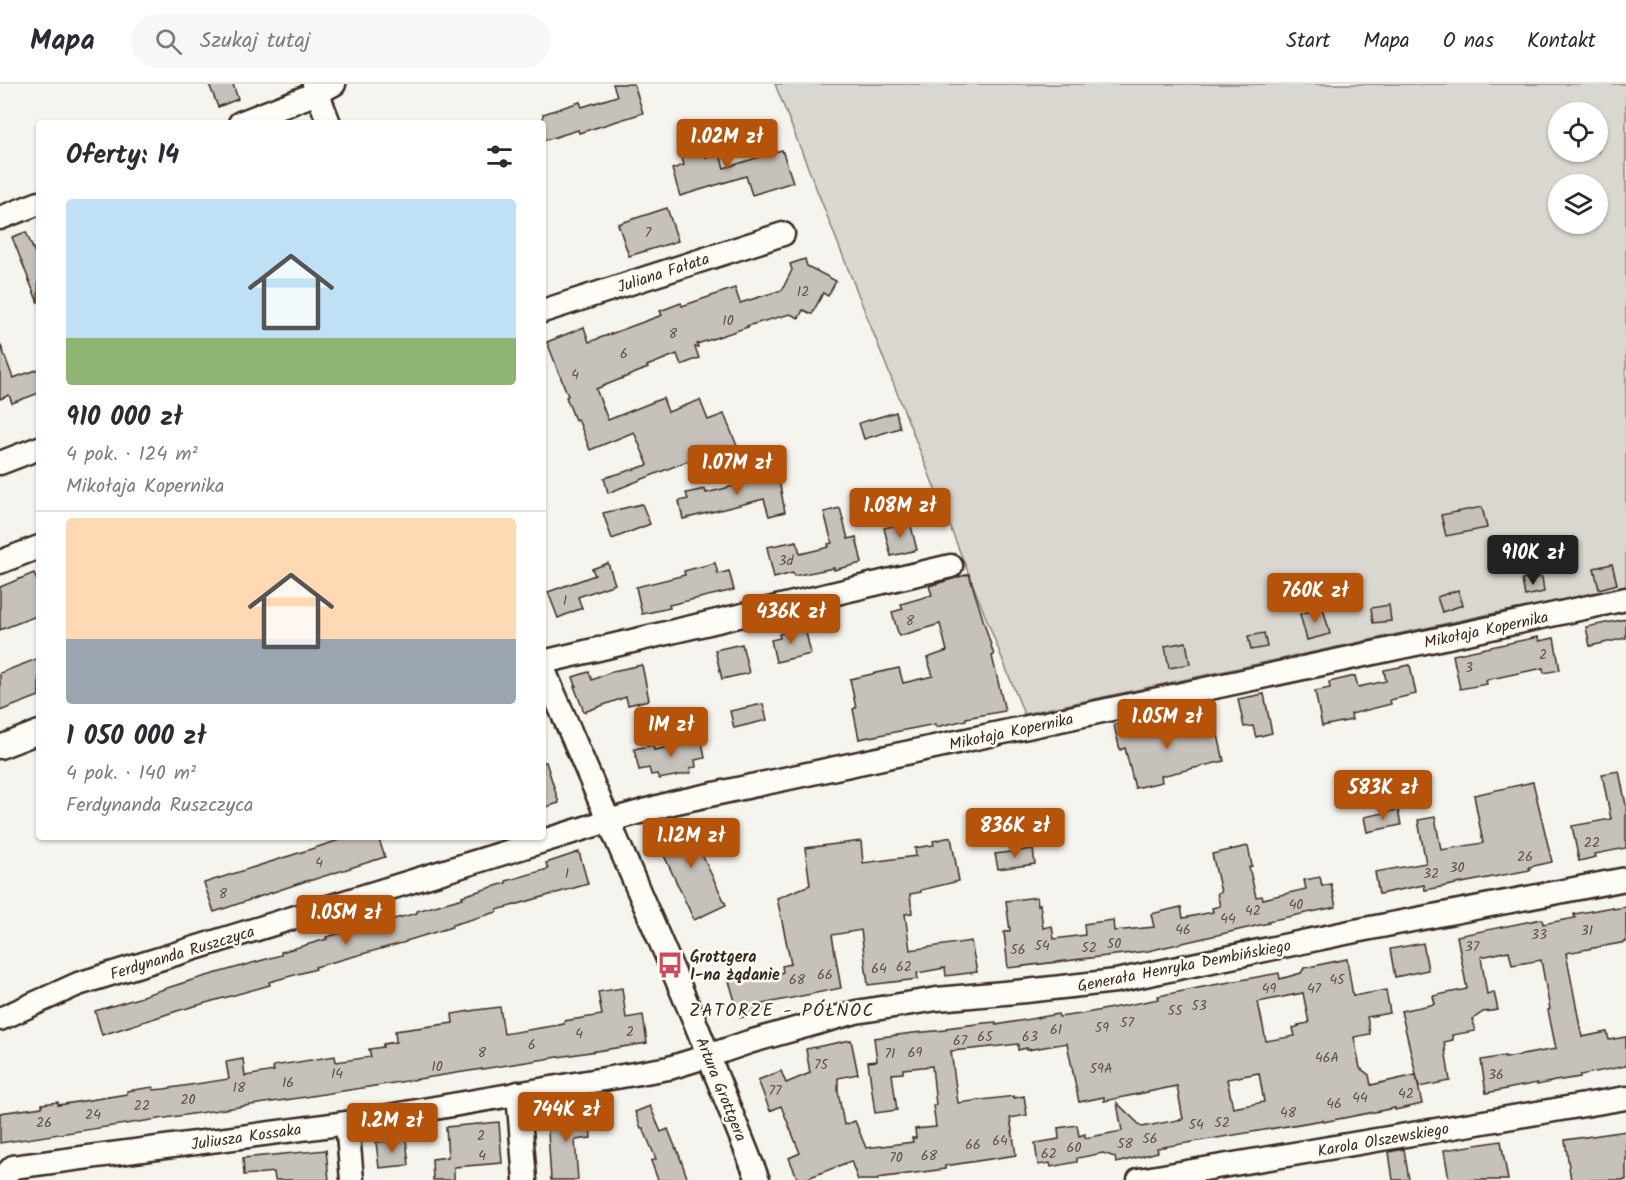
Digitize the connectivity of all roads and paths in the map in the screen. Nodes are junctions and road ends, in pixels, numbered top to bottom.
1 (321, 87) edge
2 (247, 120) edge
3 (328, 120) edge
4 (36, 204) edge
5 (0, 218) edge
6 (783, 234) dead end
7 (546, 309) edge
8 (36, 449) edge
9 (0, 463) edge
10 (36, 548) edge
11 (0, 562) edge
12 (951, 566) dead end
13 (1626, 599) edge
14 (546, 661) edge
15 (546, 675) edge
16 (36, 733) edge
17 (0, 747) edge
18 (608, 821) junction
19 (1626, 879) edge
20 (0, 1019) edge
21 (708, 1056) junction
22 (518, 1093) junction
23 (1626, 1098) edge
24 (346, 1123) junction
25 (0, 1180) edge
26 (352, 1180) edge
27 (525, 1180) edge
28 (758, 1180) edge
29 (1139, 1180) edge

1 - 2 street
1 - 3 street
4 - 5 street
6 - 7 street, Juliana Fałata
8 - 9 street
10 - 11 street
12 - 14 street
13 - 18 street, Mikołaja Kopernika
15 - 18 street, Artura Grottgera
16 - 17 street
18 - 20 street, Ferdynanda Ruszczyca
18 - 21 street, Artura Grottgera
19 - 21 street, Generała Henryka Dembińskiego
21 - 22 street, Juliusza Kossaka
21 - 28 street, Artura Grottgera
22 - 24 street, Juliusza Kossaka
22 - 27 street
23 - 29 street, Karola Olszewskiego
24 - 25 street, Juliusza Kossaka
24 - 26 street

